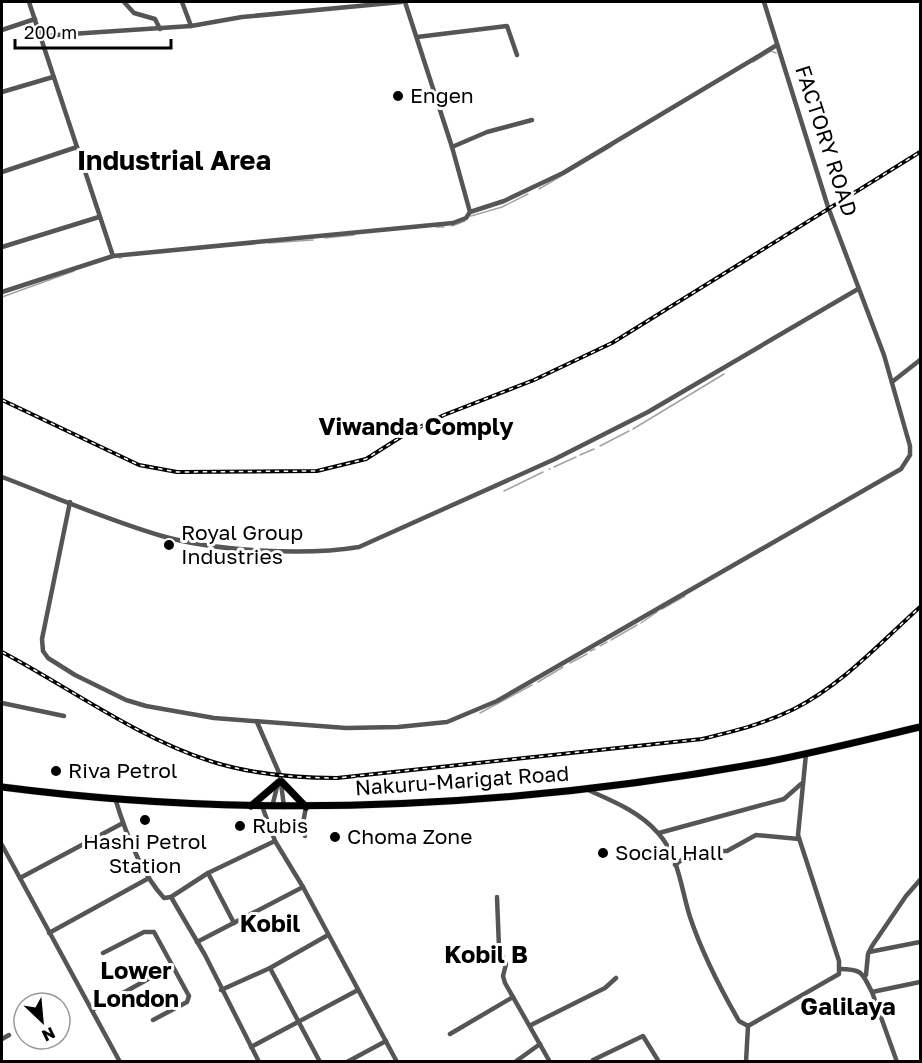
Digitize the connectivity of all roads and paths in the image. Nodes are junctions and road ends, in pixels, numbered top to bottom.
1 (29, 2) edge
2 (124, 2) edge
3 (182, 2) edge
4 (403, 2) edge
5 (764, 2) edge
6 (35, 19) junction
7 (191, 26) junction
8 (160, 29) junction
9 (2, 30) edge
10 (41, 36) junction
11 (417, 37) junction
12 (777, 45) junction
13 (517, 55) dead end
14 (53, 77) junction
15 (2, 92) edge
16 (532, 120) dead end
17 (77, 147) junction
18 (452, 147) junction
19 (2, 172) edge
20 (470, 212) junction
21 (99, 218) junction
22 (2, 247) edge
23 (113, 256) junction
24 (858, 289) junction
25 (2, 292) edge
26 (921, 360) edge
27 (892, 382) junction
28 (2, 477) edge
29 (70, 502) junction
30 (2, 704) edge
31 (64, 716) dead end
32 (256, 722) junction
33 (921, 727) edge
34 (806, 753) junction
35 (280, 781) junction
36 (802, 782) junction
37 (2, 787) edge
38 (585, 788) junction
39 (115, 798) junction
40 (251, 806) junction
41 (262, 806) junction
42 (272, 807) junction
43 (284, 807) junction
44 (306, 807) junction
45 (123, 823) junction
46 (658, 833) junction
47 (305, 836) dead end
48 (799, 839) junction
49 (275, 841) junction
50 (2, 845) edge
51 (675, 865) junction
52 (208, 873) junction
53 (20, 878) junction
54 (149, 878) junction
55 (921, 880) edge
56 (303, 887) junction
57 (171, 897) junction
58 (497, 897) dead end
59 (234, 923) junction
60 (49, 933) junction
61 (328, 935) junction
62 (197, 942) junction
63 (921, 942) edge
64 (869, 952) junction
65 (103, 953) dead end
66 (172, 966) junction
67 (270, 968) junction
68 (840, 969) junction
69 (866, 975) junction
70 (616, 978) dead end
71 (921, 982) edge
72 (221, 990) junction
73 (358, 990) junction
74 (872, 992) junction
75 (513, 997) junction
76 (92, 1010) junction
77 (153, 1020) dead end
78 (298, 1024) junction
79 (531, 1025) junction
80 (748, 1026) junction
81 (450, 1034) dead end
82 (9, 1035) dead end
83 (2, 1039) edge
84 (386, 1041) junction
85 (540, 1044) junction
86 (251, 1047) junction
87 (592, 1061) edge
88 (120, 1062) edge
89 (259, 1062) edge
90 (320, 1062) edge
91 (347, 1062) edge
92 (397, 1062) edge
93 (515, 1062) edge
94 (550, 1062) edge
95 (659, 1062) edge
96 (746, 1062) edge
97 (897, 1062) edge

1 - 6 street
2 - 8 street
3 - 7 street
4 - 7 street
4 - 11 street
5 - 12 street, FACTORY ROAD
6 - 9 street
6 - 10 street
7 - 8 street
8 - 10 street
10 - 14 street
11 - 13 street
11 - 18 street
12 - 20 street
12 - 24 street, FACTORY ROAD
14 - 15 street
14 - 17 street
16 - 18 street
17 - 19 street
17 - 21 street
18 - 20 street
20 - 23 street
21 - 22 street
21 - 23 street
23 - 25 street
24 - 27 street, FACTORY ROAD
24 - 29 street
26 - 27 street
27 - 32 street, FACTORY ROAD
28 - 29 street
29 - 32 street, FACTORY ROAD
30 - 31 street
32 - 35 street
33 - 34 main road, Nakuru-Marigat Road
34 - 36 street
34 - 38 main road, Nakuru-Marigat Road
35 - 40 main road
35 - 42 street
35 - 43 street
35 - 44 main road
36 - 46 street
36 - 48 street
37 - 39 main road, Nakuru-Marigat Road
38 - 44 main road, Nakuru-Marigat Road
38 - 46 street
39 - 40 main road, Nakuru-Marigat Road
39 - 45 street
40 - 41 main road, Nakuru-Marigat Road
41 - 42 main road, Nakuru-Marigat Road
41 - 49 street
42 - 43 main road, Nakuru-Marigat Road
43 - 44 main road, Nakuru-Marigat Road
44 - 47 street
45 - 53 street
45 - 54 street
46 - 51 street
48 - 51 street
48 - 68 street
49 - 52 street
49 - 56 street
50 - 53 street
51 - 80 street
52 - 57 street
52 - 59 street
53 - 60 street
54 - 57 street
54 - 60 street
55 - 64 street
56 - 59 street
56 - 61 street
57 - 62 street
58 - 75 street
59 - 62 street
60 - 76 street
61 - 67 street
61 - 73 street
62 - 72 street
63 - 64 street
64 - 69 street
65 - 66 street
66 - 76 street
66 - 77 street
67 - 72 street
67 - 78 street
68 - 69 street
68 - 80 street
69 - 74 street
70 - 79 street
71 - 74 street
72 - 86 street
73 - 78 street
73 - 84 street
74 - 97 street
75 - 79 street
75 - 81 street
76 - 88 street
78 - 86 street
78 - 90 street
79 - 85 street
80 - 96 street
82 - 83 street
84 - 91 street
84 - 92 street
85 - 93 street
85 - 94 street
86 - 89 street
87 - 95 street

